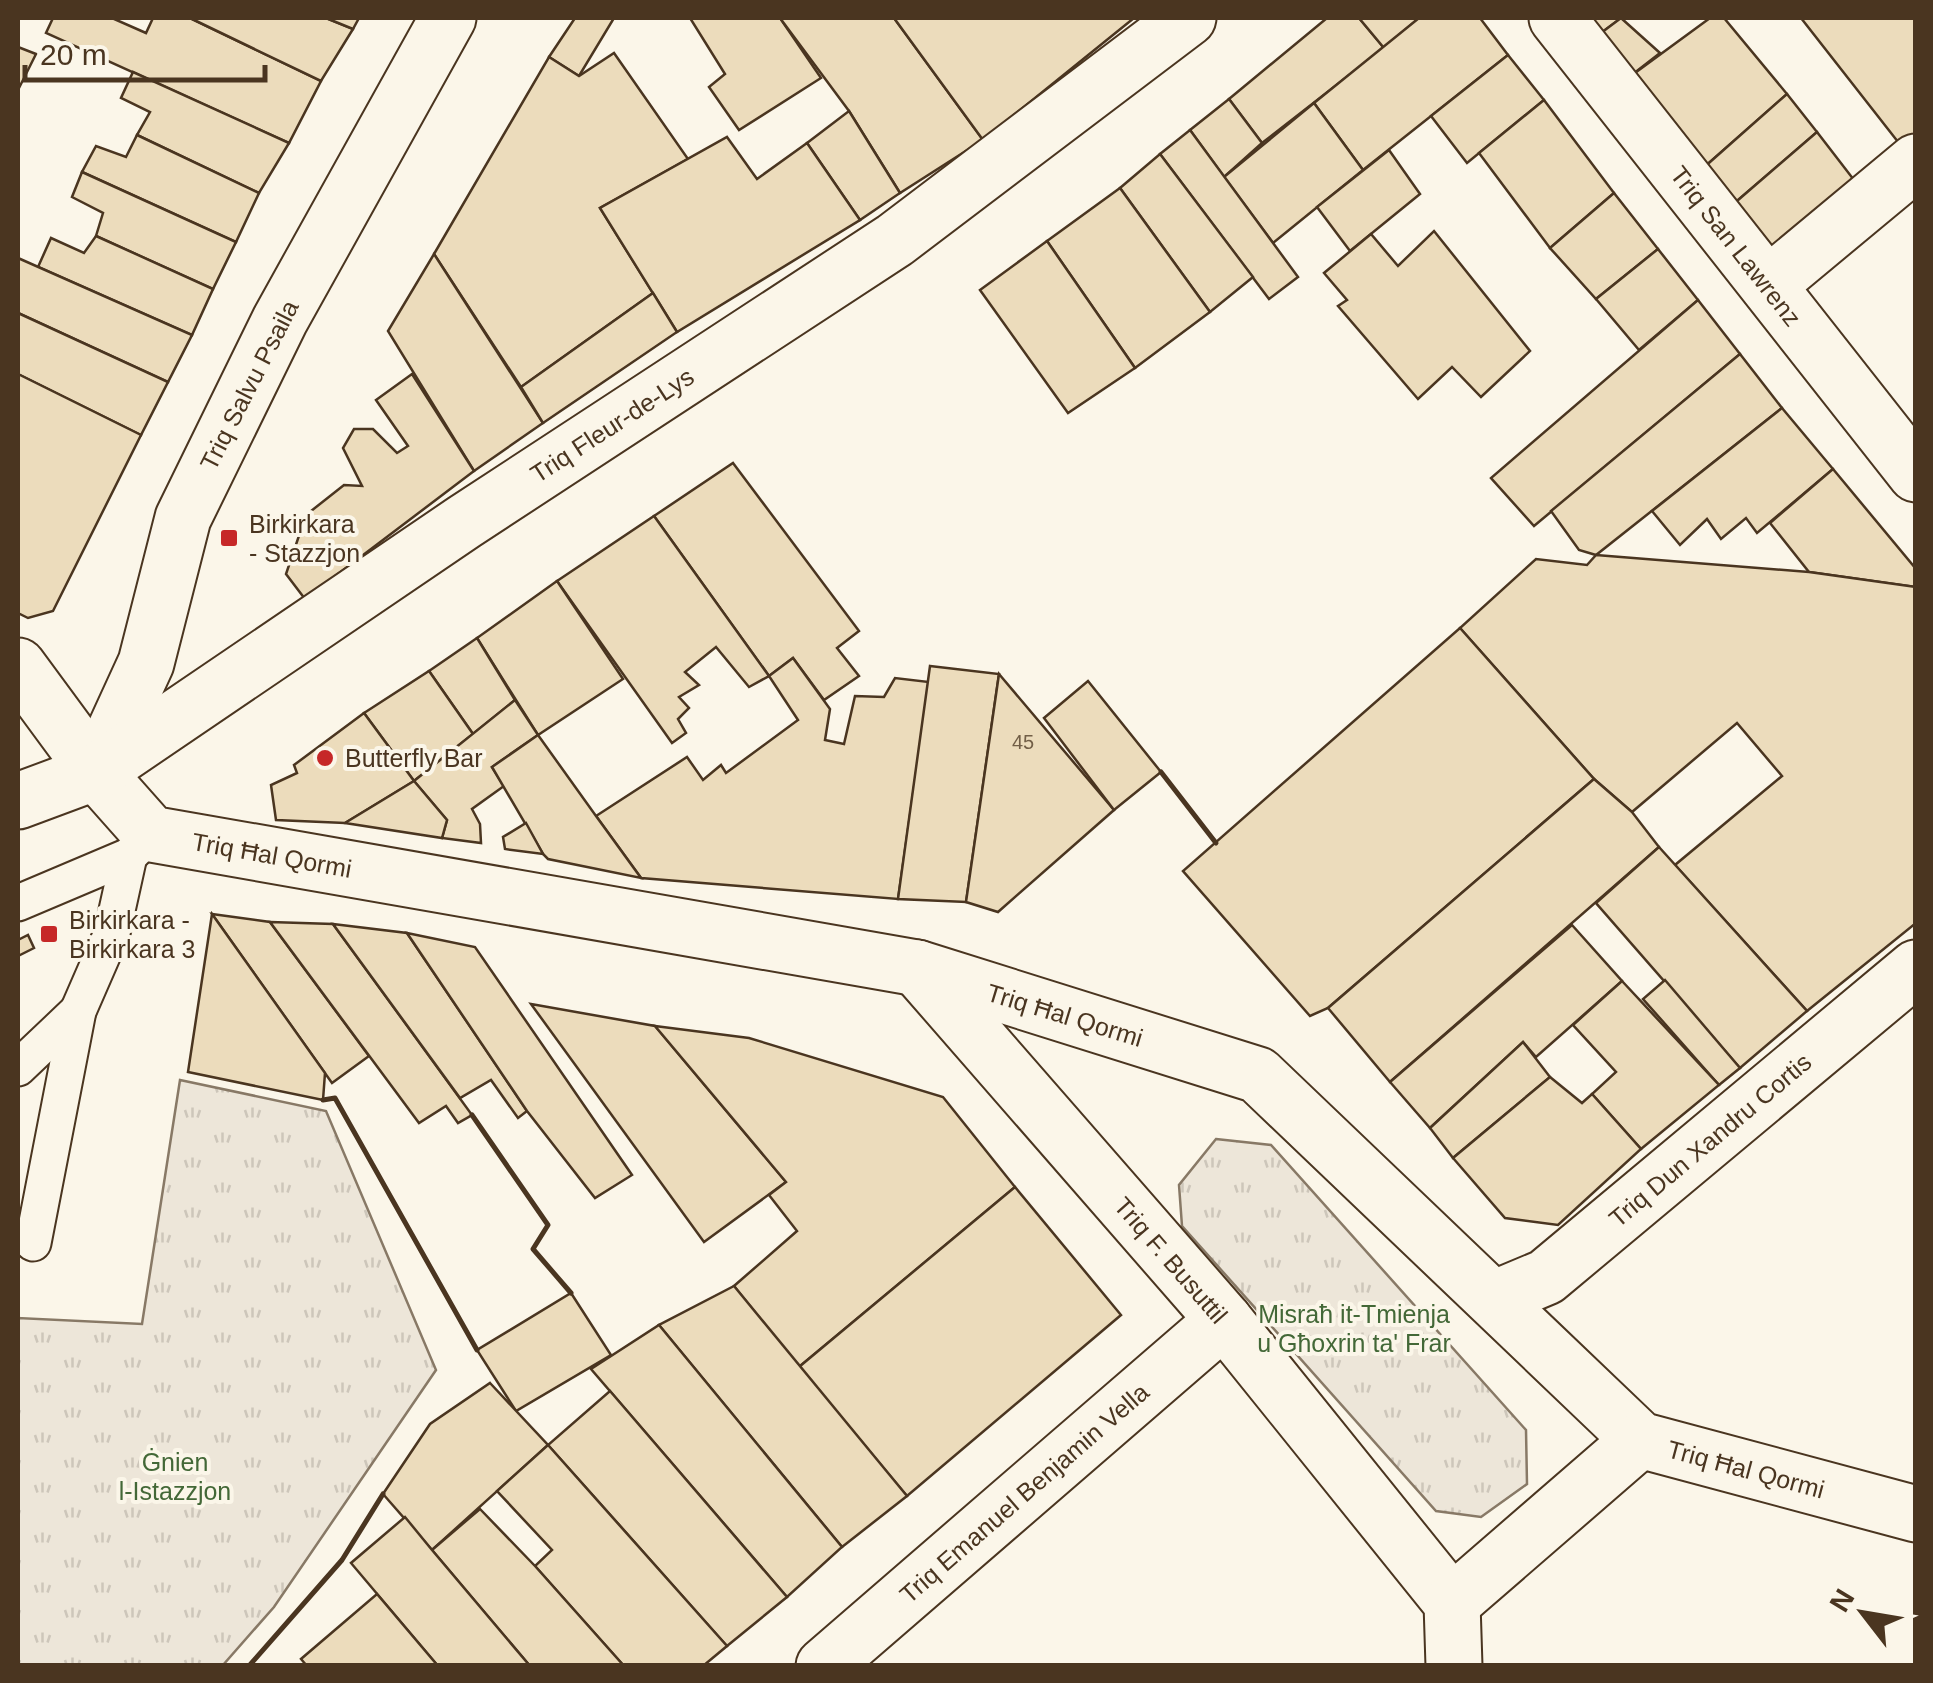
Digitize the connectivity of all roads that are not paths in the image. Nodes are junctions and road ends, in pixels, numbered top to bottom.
1 (448, 18) edge
2 (1188, 18) edge
3 (1557, 18) edge
4 (1916, 162) edge
5 (1768, 285) junction
6 (1916, 474) edge
7 (18, 666) edge
8 (96, 772) junction
9 (18, 801) edge
10 (140, 845) junction
11 (18, 903) edge
12 (917, 968) junction
13 (1916, 968) edge
14 (78, 1011) junction
15 (18, 1068) edge
16 (33, 1243) dead end
17 (1496, 1298) junction
18 (1224, 1320) junction
19 (1640, 1440) junction
20 (1916, 1514) edge
21 (1452, 1603) junction
22 (824, 1666) edge
23 (1454, 1666) edge

1 - 8 street, Triq Salvu Psaila
2 - 8 street, Triq Fleur-de-Lys
3 - 5 street, Triq San Lawrenz
4 - 5 street
5 - 6 street, Triq San Lawrenz
7 - 8 street
8 - 9 street, Triq Fleur-de-Lys
8 - 10 street
10 - 11 lane
10 - 12 street, Triq Ħal Qormi
10 - 14 lane
12 - 17 street, Triq Ħal Qormi
12 - 18 street, Triq F. Busuttil
13 - 17 street, Triq Dun Xandru Cortis
14 - 15 lane
14 - 16 lane
17 - 19 street, Triq Ħal Qormi
18 - 21 street, Triq F. Busuttil
18 - 22 street, Triq Emanuel Benjamin Vella
19 - 20 street, Triq Ħal Qormi
19 - 21 street
21 - 23 street

